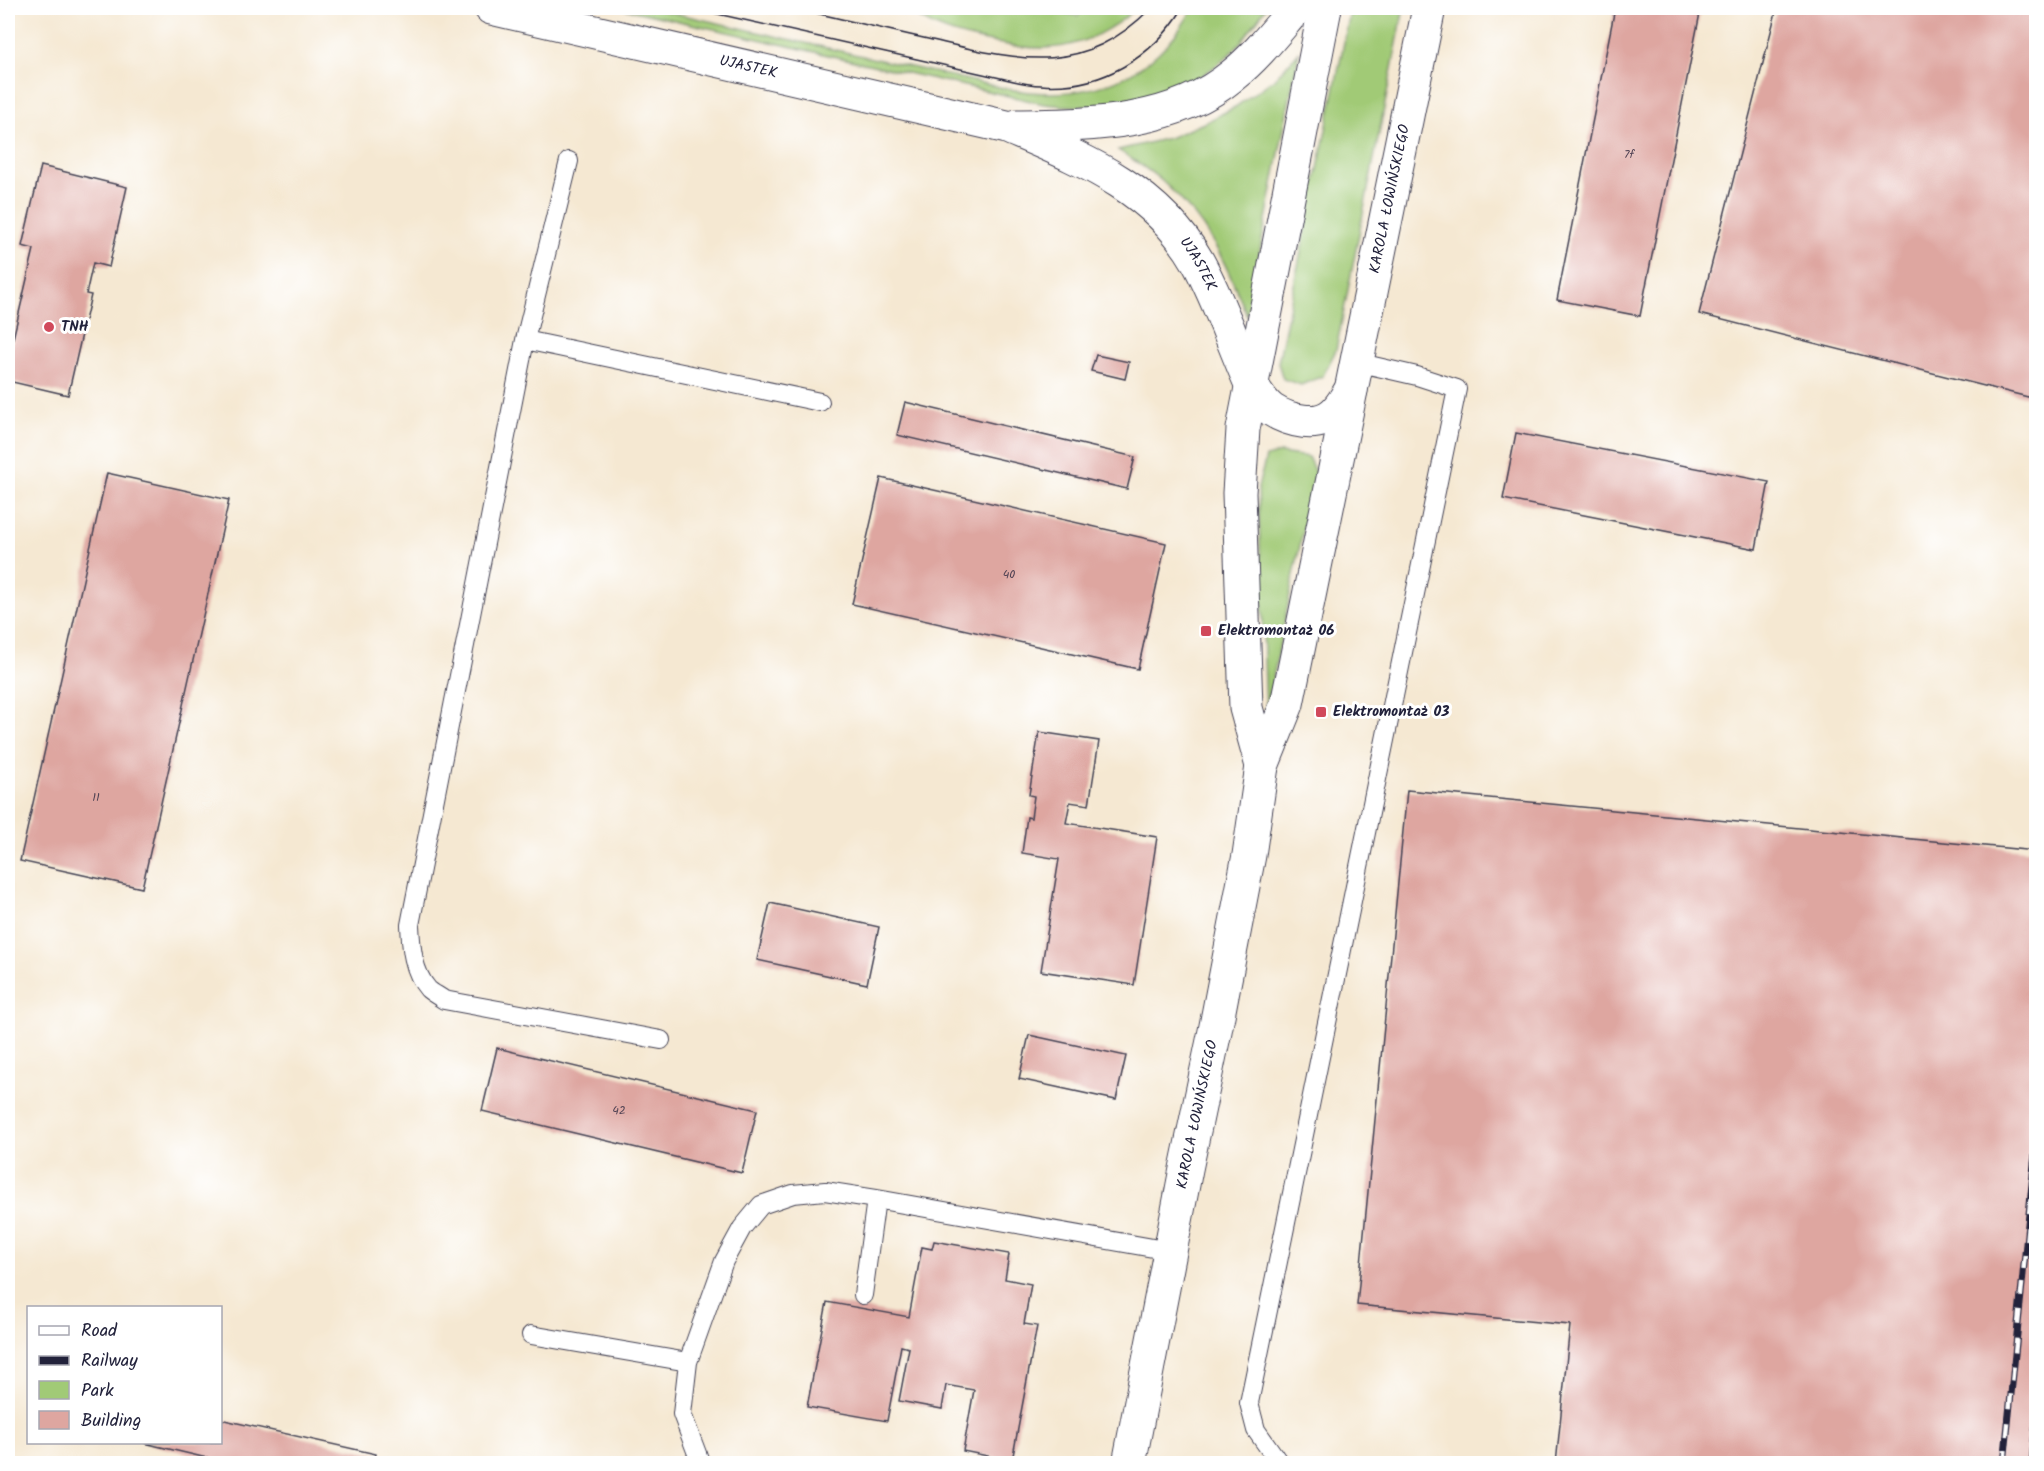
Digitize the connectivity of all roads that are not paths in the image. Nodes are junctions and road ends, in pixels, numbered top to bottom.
1 (491, 8) edge
2 (1296, 8) edge
3 (1325, 8) edge
4 (1429, 8) edge
5 (1007, 127) junction
6 (569, 161) dead end
7 (525, 340) junction
8 (1354, 376) junction
9 (1251, 384) junction
10 (820, 402) dead end
11 (1262, 766) junction
12 (661, 1040) dead end
13 (876, 1199) junction
14 (1170, 1251) junction
15 (863, 1295) dead end
16 (531, 1335) dead end
17 (688, 1362) junction
18 (701, 1464) edge
19 (1129, 1464) edge
20 (1280, 1464) edge

1 - 5 street, UJASTEK
2 - 5 street, UJASTEK
3 - 9 street, KAROLA ŁOWIŃSKIEGO
4 - 8 street, KAROLA ŁOWIŃSKIEGO
5 - 9 street, UJASTEK
6 - 7 lane
7 - 10 lane
7 - 12 lane
8 - 9 street, KAROLA ŁOWIŃSKIEGO
8 - 11 street, KAROLA ŁOWIŃSKIEGO
8 - 20 lane
9 - 11 street, KAROLA ŁOWIŃSKIEGO
11 - 14 street, KAROLA ŁOWIŃSKIEGO
13 - 14 lane
13 - 15 lane
13 - 17 lane
14 - 19 street, KAROLA ŁOWIŃSKIEGO
16 - 17 lane
17 - 18 lane

